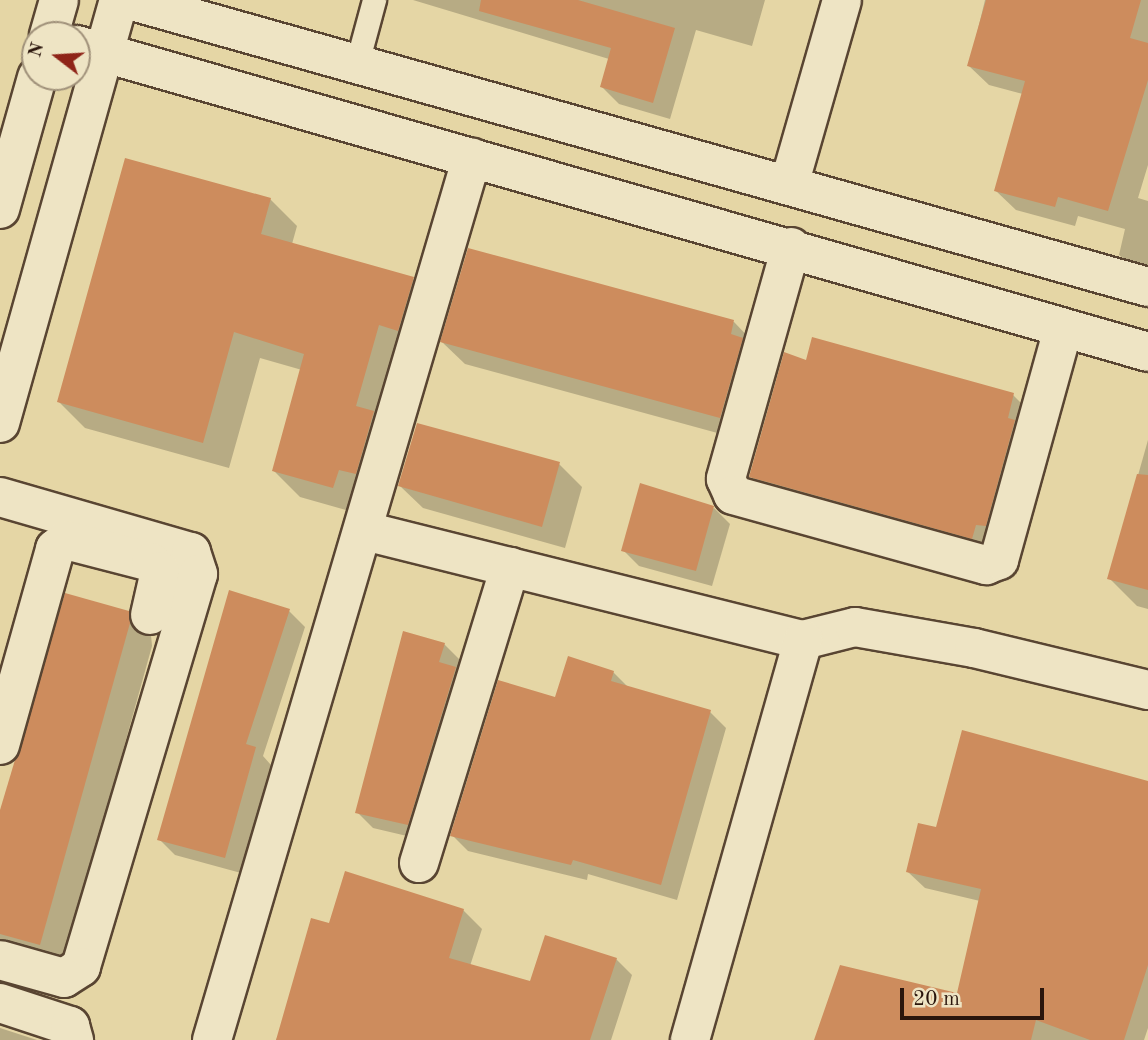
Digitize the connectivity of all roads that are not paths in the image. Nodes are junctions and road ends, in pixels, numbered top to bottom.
1 (59, 0) edge
2 (119, 0) edge
3 (129, 0) edge
4 (374, 0) edge
5 (842, 0) edge
6 (53, 21) edge
7 (91, 47) edge
8 (91, 49) edge
9 (358, 63) junction
10 (32, 91) edge
11 (80, 91) edge
12 (472, 157) junction
13 (5, 170) edge
14 (789, 185) junction
15 (0, 209) edge
16 (791, 247) junction
17 (1148, 288) edge
18 (1063, 329) junction
19 (1148, 352) edge
20 (0, 423) edge
21 (0, 497) edge
22 (365, 531) junction
23 (510, 568) junction
24 (150, 615) dead end
25 (803, 640) junction
26 (1148, 690) edge
27 (0, 745) edge
28 (419, 863) dead end
29 (0, 960) edge
30 (0, 1003) edge
31 (74, 1040) edge
32 (212, 1040) edge
33 (690, 1040) edge

1 - 6 street
2 - 7 street
3 - 9 street
4 - 9 lane
5 - 14 street
8 - 12 street
9 - 14 street
10 - 13 street
11 - 20 street
12 - 16 street
12 - 22 street
13 - 15 street
14 - 17 street
16 - 18 street
16 - 18 street
18 - 19 street
21 - 29 street
22 - 23 street
22 - 32 street
23 - 25 street
23 - 28 street
24 - 27 street
25 - 26 street
25 - 33 street
30 - 31 street

